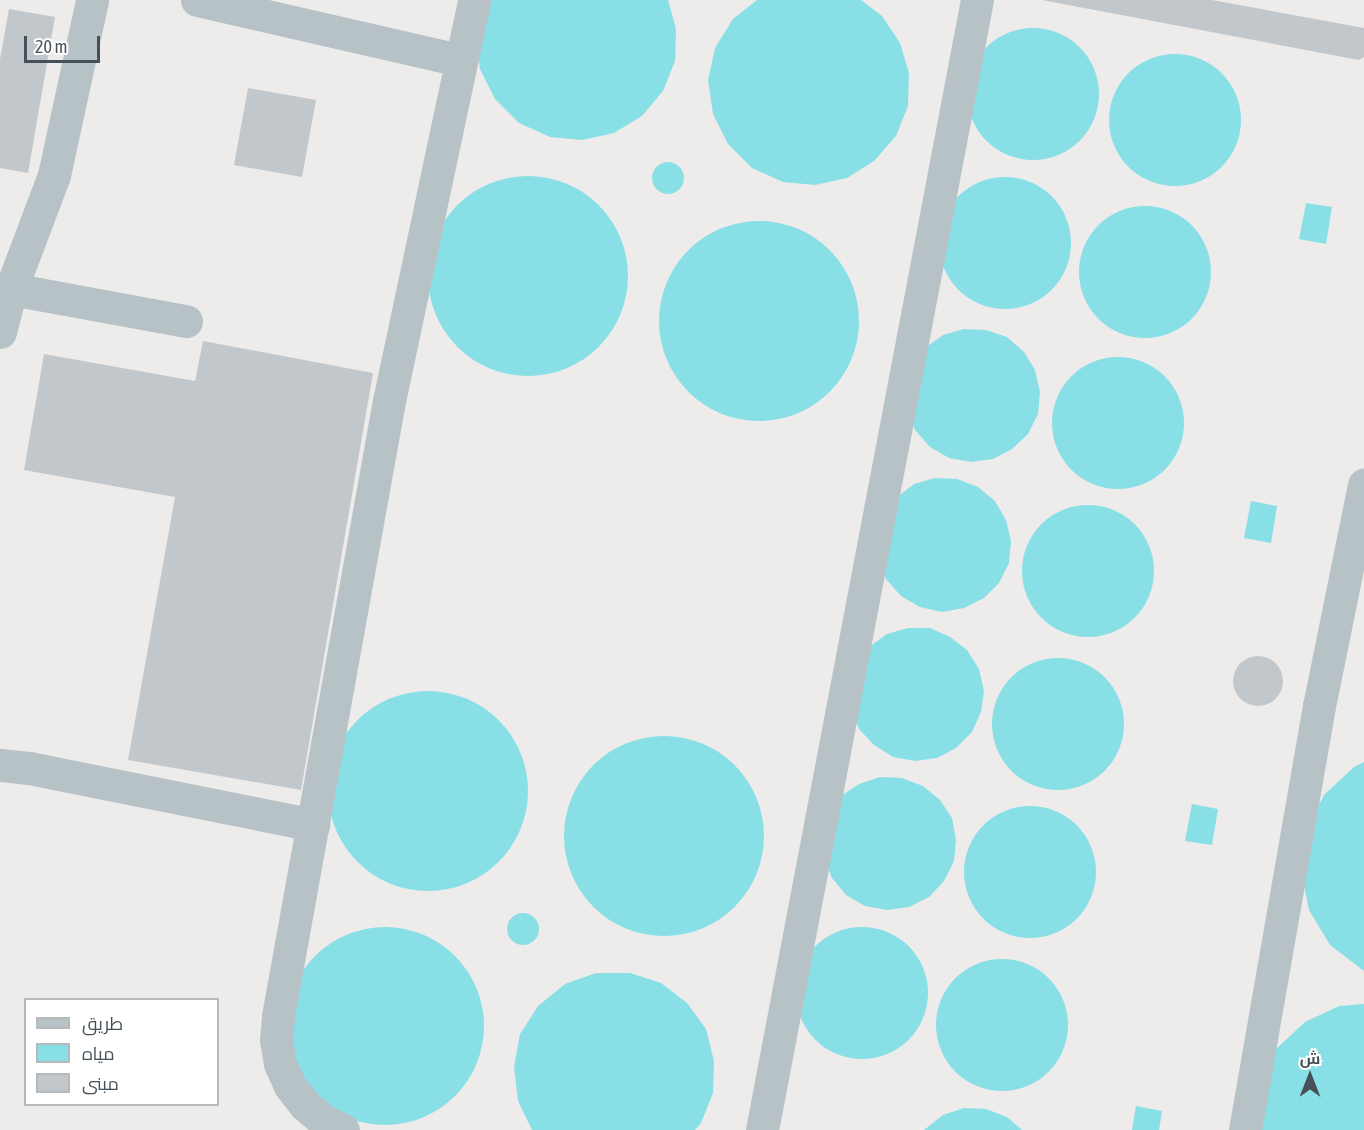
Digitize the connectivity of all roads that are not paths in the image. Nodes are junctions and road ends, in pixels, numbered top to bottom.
1 (92, 0) edge
2 (197, 0) edge
3 (474, 0) edge
4 (975, 0) edge
5 (460, 60) junction
6 (14, 239) edge
7 (11, 289) junction
8 (186, 321) dead end
9 (0, 332) edge
10 (1364, 485) edge
11 (0, 765) edge
12 (313, 825) junction
13 (343, 1130) edge
14 (762, 1130) edge
15 (1245, 1130) edge

1 - 6 lane
2 - 5 lane
3 - 5 lane
4 - 14 lane
5 - 12 lane
6 - 7 lane
7 - 8 lane
7 - 9 lane
10 - 15 lane
11 - 12 lane
12 - 13 lane

